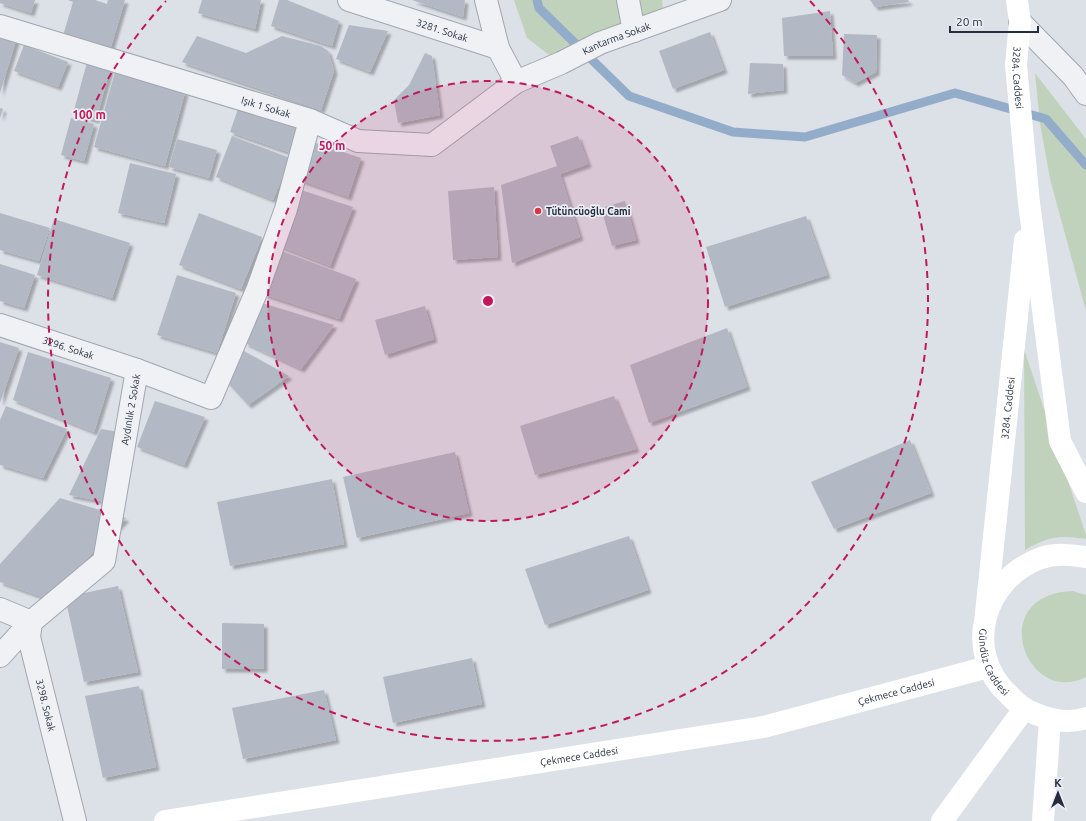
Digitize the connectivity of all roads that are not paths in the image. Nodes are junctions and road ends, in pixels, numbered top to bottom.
1 (349, 0) edge
2 (486, 0) edge
3 (628, 0) edge
4 (720, 0) edge
5 (1016, 0) edge
6 (1020, 22) junction
7 (0, 26) edge
8 (634, 31) junction
9 (498, 48) junction
10 (516, 82) junction
11 (1086, 94) edge
12 (310, 120) junction
13 (1029, 203) junction
14 (0, 325) edge
15 (137, 370) junction
16 (1086, 492) edge
17 (1086, 557) edge
18 (0, 609) edge
19 (986, 613) junction
20 (32, 622) junction
21 (0, 656) edge
22 (988, 667) junction
23 (1024, 709) junction
24 (1086, 718) edge
25 (1050, 720) junction
26 (76, 821) edge
27 (165, 821) edge
28 (942, 821) edge
29 (1043, 821) edge

1 - 9 street, 3281. Sokak
2 - 9 street
3 - 8 street
4 - 8 street, Kantarma Sokak
5 - 6 main road, 3284. Caddesi
6 - 11 street
6 - 13 main road, 3284. Caddesi
7 - 12 street, Işık 1 Sokak
8 - 10 street, Kantarma Sokak
9 - 10 street
10 - 12 street, Işık 1 Sokak
12 - 15 street, Aydınlık 2 Sokak
13 - 16 main road, 3284. Caddesi
13 - 19 main road, 3284. Caddesi
14 - 15 street, 3296. Sokak
15 - 20 street, Aydınlık 2 Sokak
17 - 19 main road, Gündüz Caddesi
18 - 20 street
19 - 22 main road, Gündüz Caddesi
20 - 21 street, Aydınlık 2 Sokak
20 - 26 street, 3298. Sokak
22 - 23 main road, Gündüz Caddesi
22 - 27 main road, Çekmece Caddesi
23 - 25 main road, Gündüz Caddesi
23 - 28 main road
24 - 25 main road, Gündüz Caddesi
25 - 29 main road

